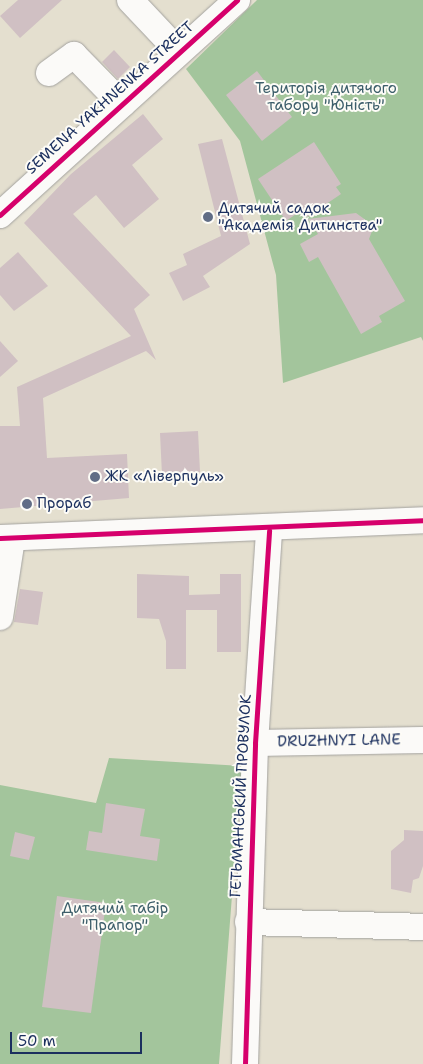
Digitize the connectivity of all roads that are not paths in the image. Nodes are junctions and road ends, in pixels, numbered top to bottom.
1 (130, 0) edge
2 (237, 0) edge
3 (179, 52) junction
4 (49, 73) dead end
5 (122, 104) junction
6 (1, 212) edge
7 (423, 520) edge
8 (268, 530) junction
9 (6, 539) edge
10 (0, 617) edge
11 (423, 740) edge
12 (255, 743) junction
13 (248, 922) junction
14 (423, 927) edge
15 (245, 1064) edge

1 - 3 street
2 - 3 street, SEMENA YAKHNENKA STREET
3 - 5 street, SEMENA YAKHNENKA STREET
4 - 5 street
5 - 6 street, SEMENA YAKHNENKA STREET
7 - 8 street
8 - 9 street
8 - 12 street, ГЕТЬМАНСЬКИЙ ПРОВУЛОК
9 - 10 street
11 - 12 street, DRUZHNYI LANE
12 - 13 street, ГЕТЬМАНСЬКИЙ ПРОВУЛОК
13 - 14 street
13 - 15 street, ГЕТЬМАНСЬКИЙ ПРОВУЛОК

